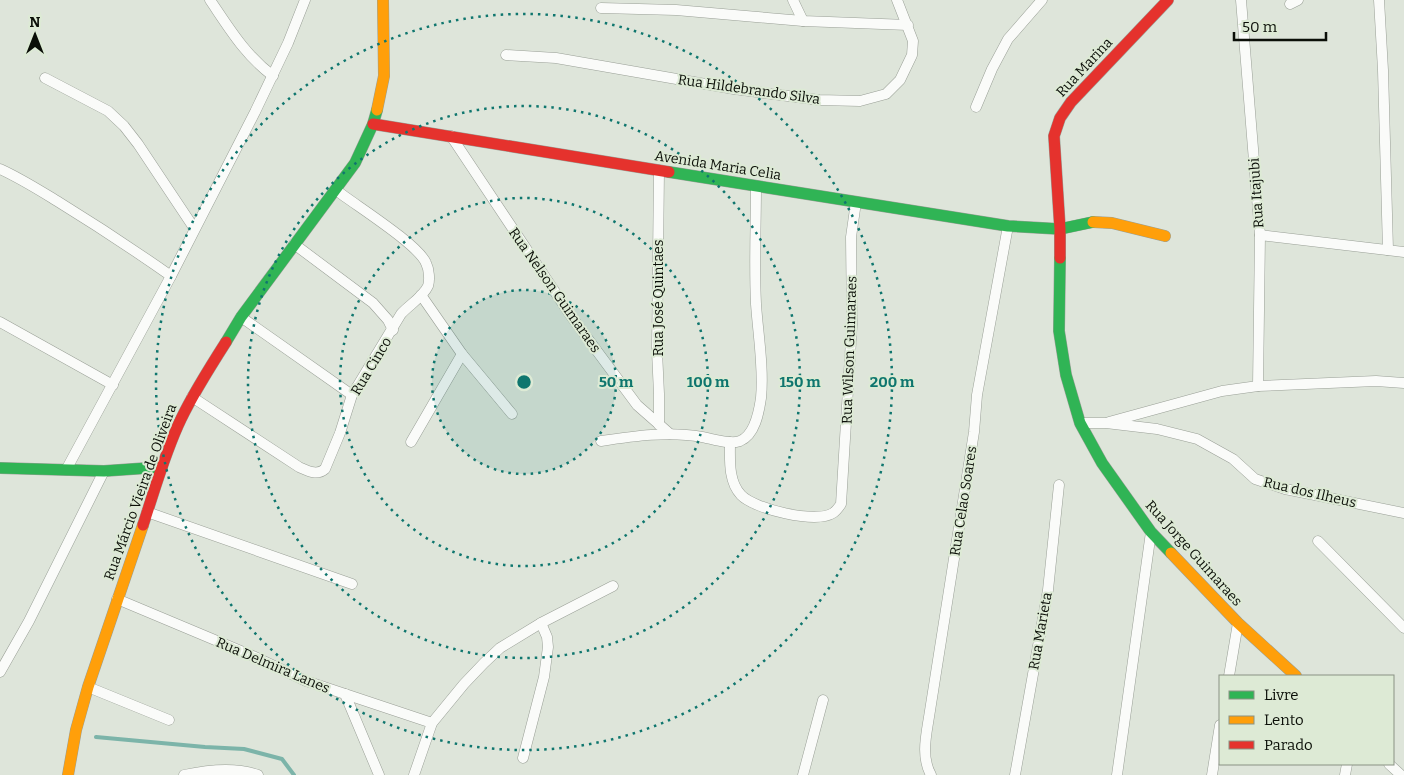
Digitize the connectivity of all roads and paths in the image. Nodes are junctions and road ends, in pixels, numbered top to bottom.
1 (210, 0) edge
2 (305, 0) edge
3 (383, 0) edge
4 (672, 0) edge
5 (793, 0) edge
6 (897, 0) edge
7 (1042, 0) edge
8 (1168, 0) edge
9 (1241, 0) edge
10 (1379, 0) edge
11 (601, 8) dead end
12 (676, 10) junction
13 (802, 22) junction
14 (908, 25) junction
15 (506, 55) dead end
16 (273, 76) junction
17 (45, 78) dead end
18 (976, 106) dead end
19 (373, 124) junction
20 (451, 136) junction
21 (0, 169) edge
22 (660, 170) junction
23 (756, 186) junction
24 (336, 190) junction
25 (856, 202) junction
26 (1008, 226) junction
27 (194, 228) junction
28 (1060, 229) junction
29 (1260, 235) junction
30 (1165, 236) dead end
31 (294, 244) junction
32 (1388, 250) junction
33 (1404, 252) edge
34 (171, 276) junction
35 (421, 295) junction
36 (241, 317) junction
37 (0, 322) edge
38 (392, 330) junction
39 (462, 354) junction
40 (1404, 383) edge
41 (113, 385) junction
42 (1258, 386) junction
43 (352, 395) junction
44 (192, 397) junction
45 (512, 414) dead end
46 (1080, 423) junction
47 (1106, 423) junction
48 (658, 425) junction
49 (670, 434) junction
50 (600, 441) dead end
51 (411, 442) dead end
52 (730, 442) junction
53 (162, 467) junction
54 (0, 468) edge
55 (66, 470) junction
56 (104, 471) junction
57 (1060, 486) dead end
58 (147, 512) junction
59 (1404, 513) edge
60 (1151, 532) junction
61 (1318, 541) dead end
62 (352, 584) dead end
63 (613, 586) dead end
64 (117, 599) junction
65 (541, 623) junction
66 (1238, 623) junction
67 (1404, 628) edge
68 (0, 672) edge
69 (1229, 675) edge
70 (1295, 675) edge
71 (88, 686) junction
72 (345, 694) junction
73 (822, 700) dead end
74 (169, 720) dead end
75 (432, 723) junction
76 (1219, 731) edge
77 (523, 758) dead end
78 (1390, 765) edge
79 (68, 775) edge
80 (184, 775) edge
81 (258, 775) edge
82 (379, 775) edge
83 (414, 775) edge
84 (803, 775) edge
85 (931, 775) edge
86 (1015, 775) edge
87 (1117, 775) edge
88 (1212, 775) edge
89 (1401, 775) edge

1 - 16 street
2 - 16 street
3 - 19 street, Rua Márcio Vieira de Oliveira
4 - 12 street
5 - 13 street
6 - 14 street, Rua Hildebrando Silva
7 - 18 street
8 - 28 street, Rua Marina
9 - 29 street, Rua Itajubi
10 - 32 street
11 - 12 street
12 - 13 street
13 - 14 street
14 - 15 street, Rua Hildebrando Silva
16 - 27 street
17 - 27 street
19 - 20 street, Avenida Maria Celia
19 - 24 street, Rua Márcio Vieira de Oliveira
20 - 22 street, Avenida Maria Celia
20 - 48 street, Rua Nelson Guimaraes
21 - 34 street
22 - 23 street, Avenida Maria Celia
22 - 48 street, Rua José Quintaes
23 - 25 street, Avenida Maria Celia
23 - 52 street
24 - 31 street, Rua Márcio Vieira de Oliveira
24 - 35 street, Rua Cinco
25 - 26 street, Avenida Maria Celia
25 - 52 street, Rua Wilson Guimaraes
26 - 28 street, Avenida Maria Celia
26 - 85 street, Rua Celao Soares
27 - 34 street
28 - 30 street, Avenida Maria Celia
28 - 46 street, Rua Jorge Guimaraes
29 - 32 street
29 - 42 street, Rua Itajubi
31 - 36 street, Rua Márcio Vieira de Oliveira
31 - 38 street
32 - 33 street
34 - 41 street
35 - 38 street, Rua Cinco
35 - 39 street
36 - 43 street
36 - 44 street, Rua Márcio Vieira de Oliveira
37 - 41 street
38 - 43 street, Rua Cinco
39 - 45 street
39 - 51 street
40 - 42 street
41 - 55 street
42 - 47 street
43 - 44 street, Rua Cinco
44 - 53 street, Rua Márcio Vieira de Oliveira
46 - 47 street, Rua dos Ilheus
46 - 60 street, Rua Jorge Guimaraes
47 - 59 street, Rua dos Ilheus
48 - 49 street, Rua Nelson Guimaraes
49 - 50 street
49 - 52 street
53 - 56 street
53 - 58 street, Rua Márcio Vieira de Oliveira
54 - 55 street
55 - 56 street
56 - 68 street
57 - 86 street, Rua Marieta
58 - 62 street
58 - 64 street, Rua Márcio Vieira de Oliveira
60 - 66 street, Rua Jorge Guimaraes
60 - 87 street
61 - 67 street
63 - 65 street
64 - 71 street, Rua Márcio Vieira de Oliveira
64 - 72 street, Rua Delmira Lanes
65 - 75 street
65 - 77 street
66 - 69 street
66 - 70 street, Rua Jorge Guimaraes
71 - 74 street
71 - 79 street, Rua Márcio Vieira de Oliveira
72 - 75 street, Rua Delmira Lanes
72 - 82 street
73 - 84 street
75 - 83 street
76 - 88 street
78 - 89 street
80 - 81 street

